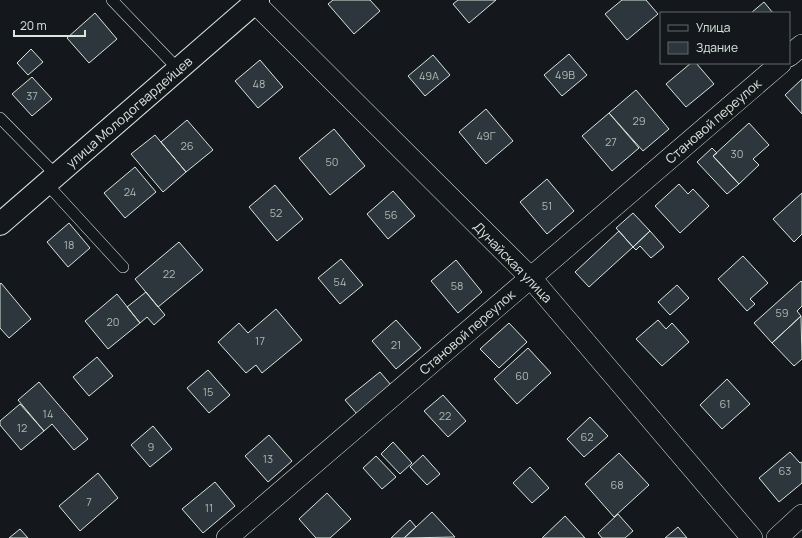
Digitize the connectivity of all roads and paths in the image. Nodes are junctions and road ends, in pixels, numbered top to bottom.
1 (112, 0) edge
2 (256, 1) edge
3 (802, 45) edge
4 (790, 55) edge
5 (780, 64) edge
6 (178, 69) junction
7 (0, 118) edge
8 (51, 179) junction
9 (0, 224) edge
10 (123, 267) dead end
11 (531, 278) junction
12 (802, 515) edge
13 (227, 538) edge
14 (752, 538) edge
15 (776, 538) edge

1 - 6 lane
2 - 6 street, улица Молодогвардейцев
2 - 11 street, Дунайская улица
3 - 4 street
5 - 11 street, Становой переулок
6 - 8 street, улица Молодогвардейцев
7 - 8 lane
8 - 9 street, улица Молодогвардейцев
8 - 10 lane
11 - 13 street, Становой переулок
11 - 14 street, Дунайская улица
12 - 15 street

